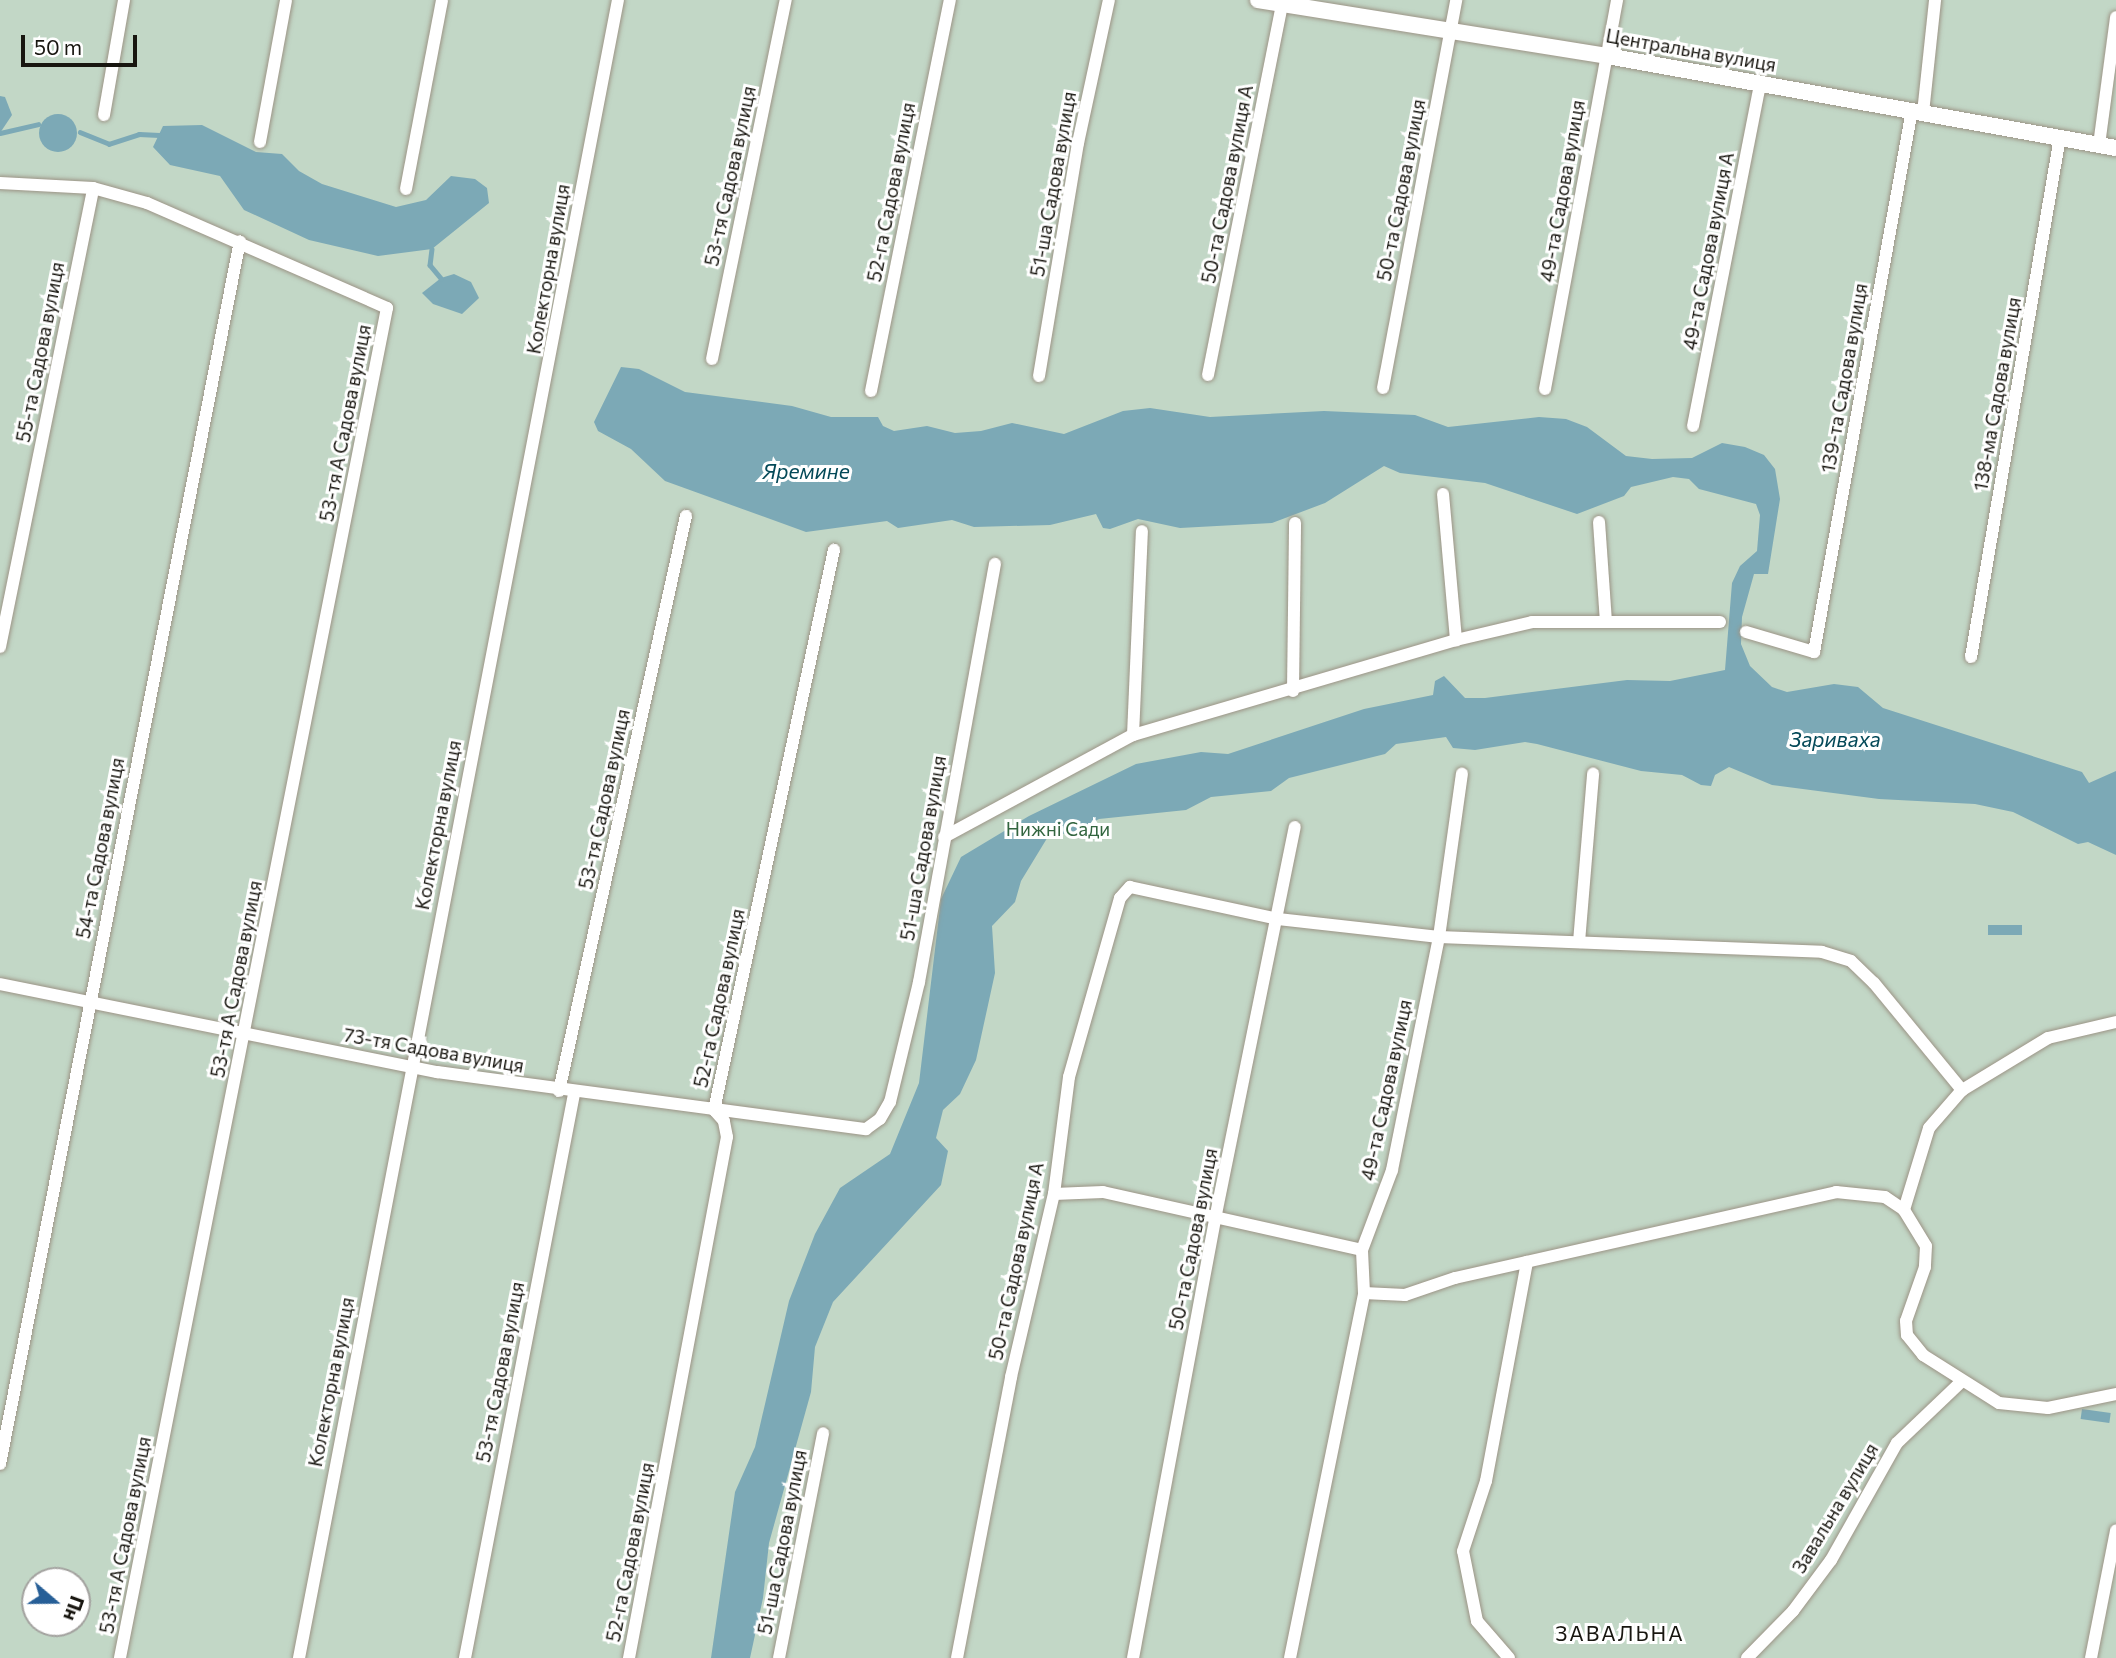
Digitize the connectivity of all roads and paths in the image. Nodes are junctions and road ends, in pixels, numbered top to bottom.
1 (124, 0) edge
2 (286, 0) edge
3 (442, 0) edge
4 (618, 0) edge
5 (786, 0) edge
6 (950, 0) edge
7 (1109, 0) edge
8 (1258, 0) edge
9 (1457, 0) edge
10 (1618, 0) edge
11 (1935, 0) edge
12 (1283, 2) edge
13 (2116, 17) edge
14 (1451, 31) junction
15 (1607, 55) junction
16 (1760, 84) junction
17 (1918, 111) junction
18 (104, 115) dead end
19 (2060, 137) junction
20 (260, 142) dead end
21 (2099, 145) junction
22 (2116, 148) edge
23 (0, 183) edge
24 (93, 188) junction
25 (406, 189) dead end
26 (240, 241) junction
27 (712, 359) dead end
28 (1208, 375) dead end
29 (1039, 376) dead end
30 (1383, 388) dead end
31 (1545, 389) dead end
32 (871, 391) dead end
33 (1693, 426) dead end
34 (1443, 494) dead end
35 (686, 516) dead end
36 (1599, 522) dead end
37 (1295, 523) dead end
38 (1142, 531) dead end
39 (834, 550) dead end
40 (995, 564) dead end
41 (1606, 622) junction
42 (1720, 622) dead end
43 (1746, 632) dead end
44 (1456, 640) junction
45 (0, 647) edge
46 (1971, 657) dead end
47 (1293, 691) junction
48 (1133, 735) junction
49 (1462, 774) dead end
50 (1593, 774) dead end
51 (1295, 827) dead end
52 (944, 837) junction
53 (1278, 919) junction
54 (1439, 937) junction
55 (1579, 943) junction
56 (0, 984) edge
57 (89, 1000) junction
58 (2116, 1022) edge
59 (245, 1034) junction
60 (410, 1067) junction
61 (1962, 1090) junction
62 (559, 1091) junction
63 (574, 1094) junction
64 (714, 1110) junction
65 (866, 1129) joint
66 (1054, 1194) junction
67 (1905, 1209) junction
68 (1215, 1219) junction
69 (1362, 1250) junction
70 (1527, 1262) junction
71 (1364, 1293) junction
72 (1961, 1382) junction
73 (2116, 1394) edge
74 (823, 1433) dead end
75 (0, 1464) edge
76 (2116, 1530) edge
77 (120, 1658) edge
78 (299, 1658) edge
79 (465, 1658) edge
80 (629, 1658) edge
81 (779, 1658) edge
82 (957, 1658) edge
83 (1133, 1658) edge
84 (1290, 1658) edge
85 (1509, 1658) edge
86 (1747, 1658) edge
87 (2091, 1658) edge

1 - 18 street
2 - 20 street
3 - 25 street
4 - 60 street, Колекторна вулиця
5 - 27 street, 53-тя Садова вулиця
6 - 32 street, 52-га Садова вулиця
7 - 29 street, 51-ша Садова вулиця
8 - 12 street, Центральна вулиця
9 - 14 street, 50-та Садова вулиця
10 - 15 street, 49-та Садова вулиця
11 - 17 street, 139-та Садова вулиця
12 - 14 street, Центральна вулиця
12 - 28 street, 50-та Садова вулиця А
13 - 21 street
14 - 15 street, Центральна вулиця
14 - 30 street, 50-та Садова вулиця
15 - 16 street, Центральна вулиця
15 - 31 street, 49-та Садова вулиця
16 - 17 street, Центральна вулиця
16 - 33 street, 49-та Садова вулиця А
17 - 19 street, Центральна вулиця
17 - 43 street, 139-та Садова вулиця
19 - 21 street, Центральна вулиця
19 - 46 street, 138-ма Садова вулиця
21 - 22 street, Центральна вулиця
23 - 24 street
24 - 26 street
24 - 45 street, 55-та Садова вулиця
26 - 57 street, 54-та Садова вулиця
26 - 59 street, 53-тя А Садова вулиця
34 - 44 street
35 - 62 street, 53-тя Садова вулиця
36 - 41 street
37 - 47 street
38 - 48 street
39 - 64 street, 52-га Садова вулиця
40 - 52 street, 51-ша Садова вулиця
41 - 42 street
41 - 44 street
44 - 47 street
47 - 48 street
48 - 52 street
49 - 54 street, 49-та Садова вулиця
50 - 55 street
51 - 53 street, 50-та Садова вулиця
52 - 65 street, 51-ша Садова вулиця
53 - 54 street
53 - 66 street, 50-та Садова вулиця А
53 - 68 street, 50-та Садова вулиця
54 - 55 street
54 - 69 street, 49-та Садова вулиця
55 - 61 street
56 - 57 street, 73-тя Садова вулиця
57 - 59 street, 73-тя Садова вулиця
57 - 75 street, 54-та Садова вулиця
58 - 61 street
59 - 60 street, 73-тя Садова вулиця
59 - 77 street, 53-тя А Садова вулиця
60 - 62 street, 73-тя Садова вулиця
60 - 78 street, Колекторна вулиця
61 - 67 street
62 - 63 street, 73-тя Садова вулиця
63 - 64 street, 73-тя Садова вулиця
63 - 79 street, 53-тя Садова вулиця
64 - 65 street, 73-тя Садова вулиця
64 - 80 street, 52-га Садова вулиця
66 - 68 street
66 - 82 street, 50-та Садова вулиця А
67 - 70 street
67 - 72 street
68 - 69 street
68 - 83 street, 50-та Садова вулиця
69 - 71 street, 49-та Садова вулиця
70 - 71 street
70 - 85 street
71 - 84 street, 49-та Садова вулиця
72 - 73 street
72 - 86 street, Завальна вулиця
74 - 81 street, 51-ша Садова вулиця
76 - 87 street

